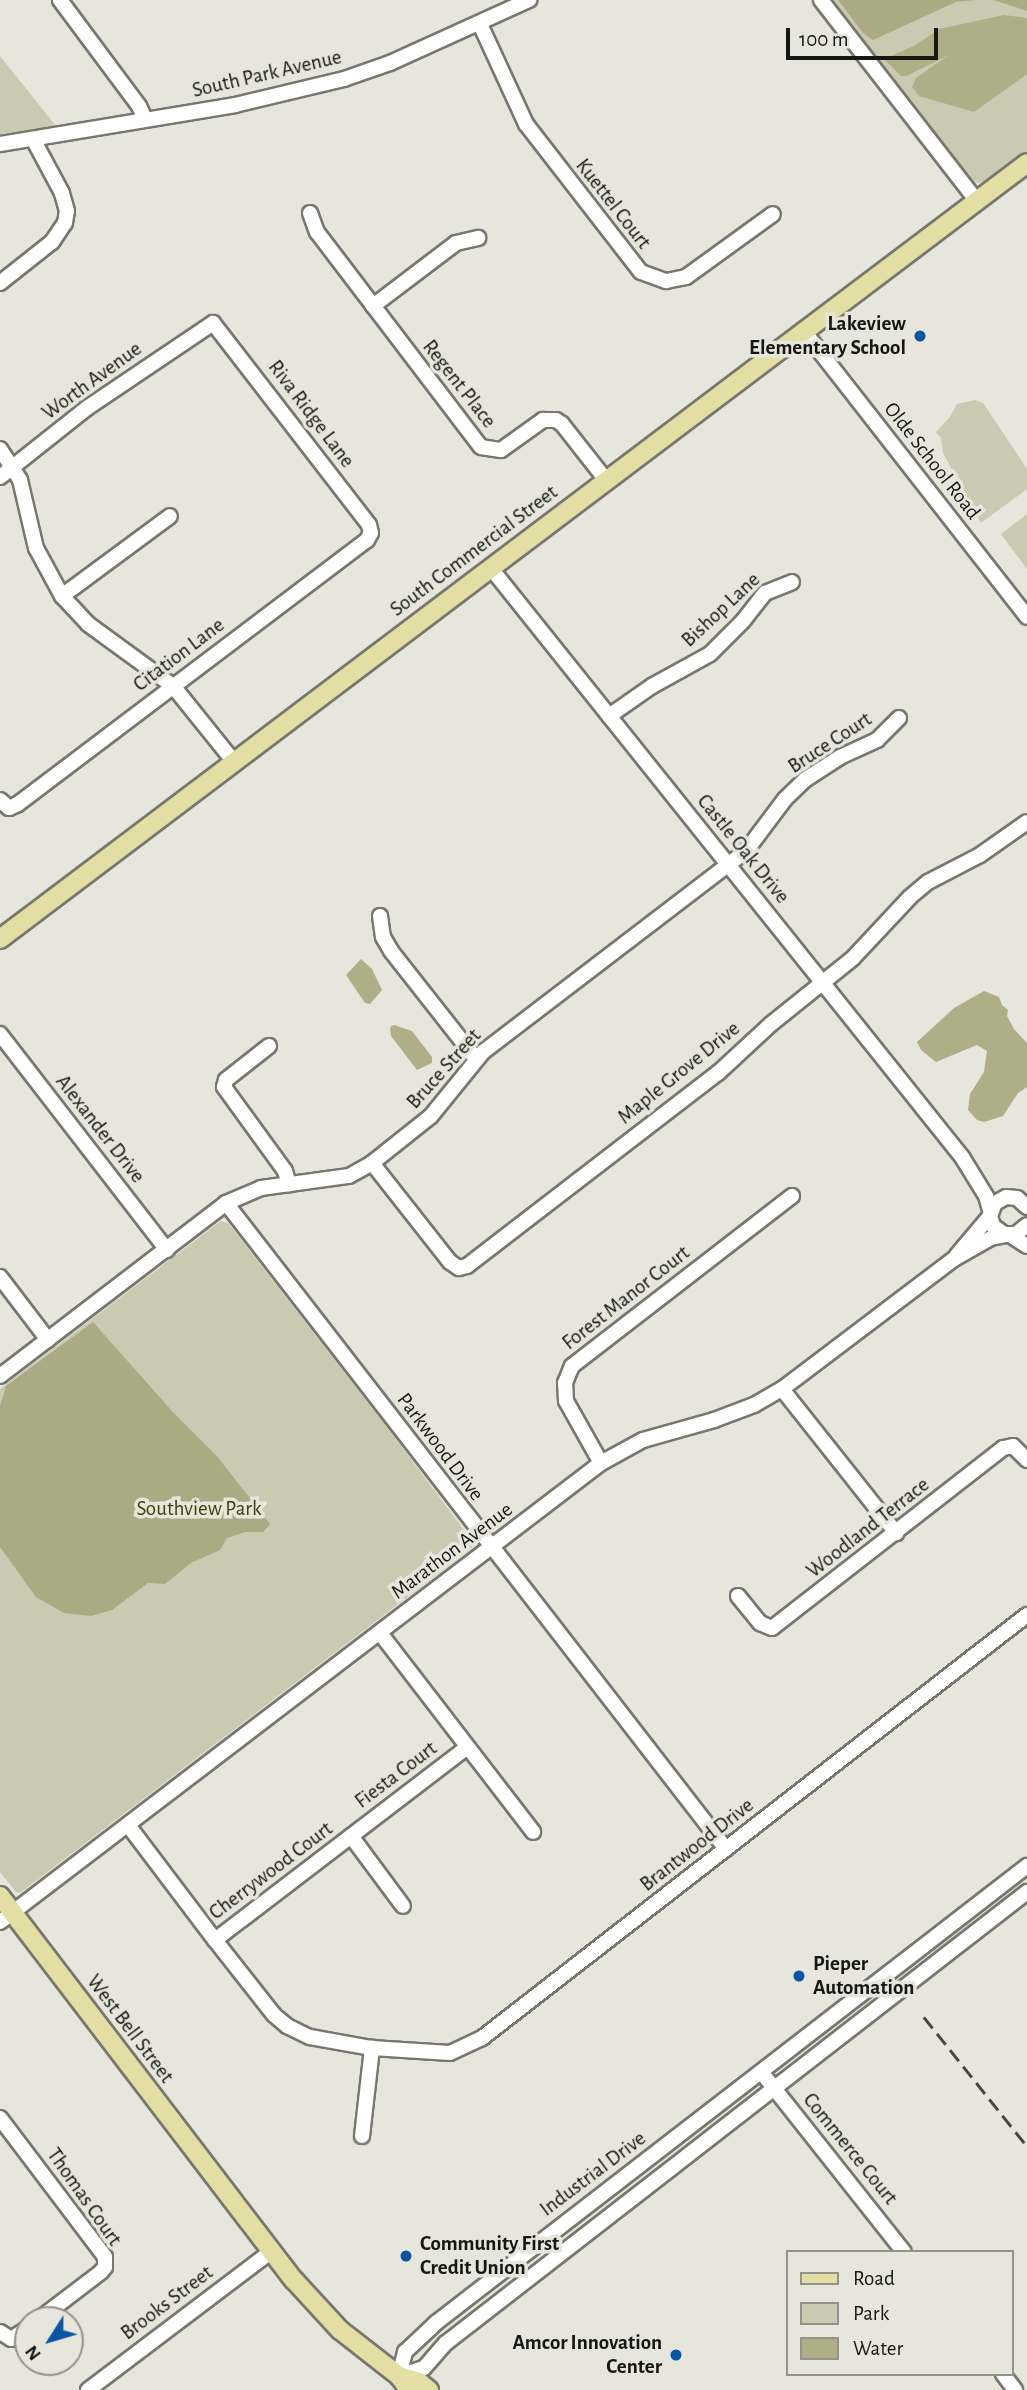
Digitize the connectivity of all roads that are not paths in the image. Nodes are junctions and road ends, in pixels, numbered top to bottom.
1 (60, 0) edge
2 (529, 0) edge
3 (821, 0) edge
4 (480, 23) junction
5 (145, 120) junction
6 (33, 139) junction
7 (0, 144) edge
8 (1027, 163) edge
9 (976, 200) junction
10 (310, 213) dead end
11 (773, 214) dead end
12 (478, 238) dead end
13 (0, 283) edge
14 (373, 306) junction
15 (213, 323) joint
16 (803, 330) junction
17 (0, 449) edge
18 (13, 467) junction
19 (0, 477) edge
20 (606, 480) junction
21 (170, 516) dead end
22 (371, 533) joint
23 (490, 567) junction
24 (792, 582) dead end
25 (62, 596) junction
26 (1027, 617) edge
27 (173, 686) junction
28 (608, 716) junction
29 (899, 718) dead end
30 (234, 762) junction
31 (5, 804) edge
32 (1027, 822) edge
33 (729, 865) junction
34 (380, 916) dead end
35 (0, 939) edge
36 (823, 983) junction
37 (0, 1034) edge
38 (269, 1046) dead end
39 (476, 1059) junction
40 (962, 1157) junction
41 (372, 1163) junction
42 (289, 1184) junction
43 (792, 1196) dead end
44 (1017, 1196) edge
45 (226, 1203) junction
46 (1027, 1207) edge
47 (990, 1214) junction
48 (1027, 1224) edge
49 (1009, 1235) junction
50 (1027, 1246) edge
51 (167, 1250) junction
52 (954, 1259) junction
53 (0, 1277) edge
54 (48, 1340) junction
55 (0, 1376) edge
56 (782, 1389) junction
57 (1027, 1460) edge
58 (601, 1463) junction
59 (896, 1533) junction
60 (491, 1548) junction
61 (738, 1596) dead end
62 (1027, 1615) edge
63 (380, 1633) junction
64 (467, 1747) junction
65 (128, 1825) junction
66 (533, 1832) dead end
67 (351, 1836) junction
68 (726, 1849) junction
69 (1025, 1871) edge
70 (1027, 1892) edge
71 (0, 1896) edge
72 (402, 1906) dead end
73 (6, 1918) edge
74 (215, 1940) junction
75 (372, 2048) junction
76 (762, 2073) junction
77 (775, 2090) junction
78 (0, 2118) edge
79 (362, 2136) dead end
80 (902, 2250) edge
81 (272, 2251) junction
82 (56, 2306) edge
83 (1005, 2376) edge
84 (404, 2383) edge
85 (89, 2390) edge
86 (429, 2390) edge
87 (1016, 2390) edge

1 - 5 street
2 - 4 street, South Park Avenue
3 - 9 street
4 - 5 street, South Park Avenue
4 - 11 street, Kuettel Court
5 - 6 street, South Park Avenue
6 - 7 street, South Park Avenue
6 - 13 street
8 - 9 main road, South Commercial Street
9 - 16 main road, South Commercial Street
10 - 14 street, Regent Place
12 - 14 street
14 - 20 street, Regent Place
15 - 18 street, Worth Avenue
15 - 22 street, Riva Ridge Lane
16 - 20 main road, South Commercial Street
16 - 26 street, Olde School Road
17 - 18 street
18 - 19 street, Worth Avenue
18 - 25 street
20 - 23 main road, South Commercial Street
21 - 25 street
22 - 27 street, Citation Lane
23 - 28 street, Castle Oak Drive
23 - 30 main road, South Commercial Street
24 - 28 street, Bishop Lane
25 - 27 street
27 - 30 street
27 - 31 street, Citation Lane
28 - 33 street, Castle Oak Drive
29 - 33 street, Bruce Court
30 - 35 main road, South Commercial Street
32 - 36 street, Maple Grove Drive
33 - 36 street, Castle Oak Drive
33 - 39 street, Bruce Street
34 - 39 street
36 - 40 street, Castle Oak Drive
36 - 41 street, Maple Grove Drive
37 - 51 street, Alexander Drive
38 - 42 street
39 - 41 street, Bruce Street
40 - 44 street, Castle Oak Drive
40 - 47 street, Castle Oak Drive
41 - 42 street, Bruce Street
42 - 45 street, Bruce Street
43 - 58 street, Forest Manor Court
44 - 46 street, Castle Oak Drive
44 - 47 street, Marathon Avenue
45 - 51 street, Bruce Street
45 - 60 street, Parkwood Drive
47 - 49 street, Castle Oak Drive
47 - 52 street, Marathon Avenue
48 - 49 street, Marathon Avenue
49 - 50 street
49 - 52 street, Marathon Avenue
51 - 54 street, Bruce Street
52 - 56 street, Marathon Avenue
53 - 54 street
54 - 55 street, Bruce Street
56 - 58 street, Marathon Avenue
56 - 59 street
57 - 59 street, Woodland Terrace
58 - 60 street, Marathon Avenue
59 - 61 street, Woodland Terrace
60 - 63 street, Marathon Avenue
60 - 68 street, Parkwood Drive
62 - 68 street, Brantwood Drive
63 - 64 street, Fiesta Court
63 - 65 street, Marathon Avenue
64 - 66 street, Fiesta Court
64 - 67 street, Fiesta Court
65 - 73 street, Marathon Avenue
65 - 74 street, Brantwood Drive
67 - 72 street, Cherrywood Court
67 - 74 street, Cherrywood Court
68 - 75 street, Brantwood Drive
69 - 76 street, Industrial Drive
70 - 77 street, Industrial Drive
71 - 73 main road, West Bell Street
73 - 81 main road, West Bell Street
74 - 75 street, Brantwood Drive
75 - 79 street
76 - 77 street, Commerce Court
76 - 84 street, Industrial Drive
77 - 80 street, Commerce Court
77 - 84 street, Industrial Drive
78 - 82 street, Thomas Court
81 - 84 main road
81 - 85 street, Brooks Street
83 - 87 street
84 - 86 main road

